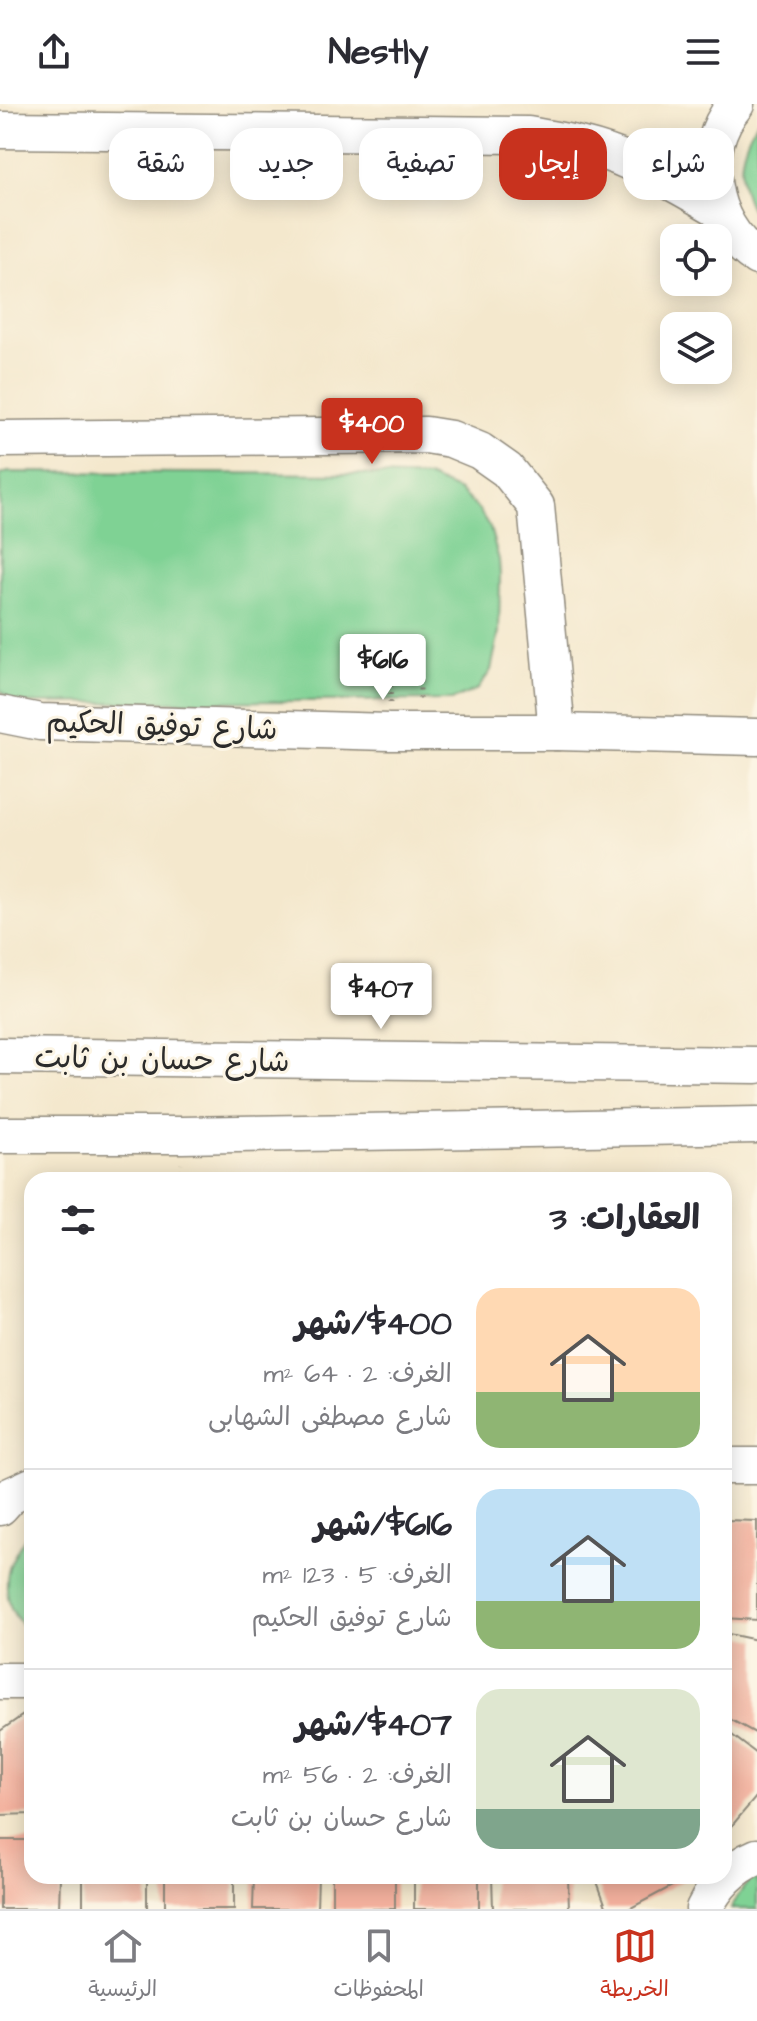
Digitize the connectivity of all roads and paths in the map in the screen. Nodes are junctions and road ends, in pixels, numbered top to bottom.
1 (736, 104) edge
2 (0, 130) edge
3 (719, 209) junction
4 (757, 257) edge
5 (0, 439) edge
6 (0, 714) edge
7 (404, 732) junction
8 (557, 732) junction
9 (751, 736) edge
10 (0, 1056) edge
11 (757, 1065) edge
12 (757, 1125) edge
13 (0, 1135) edge
14 (732, 1466) edge
15 (757, 1466) edge
16 (24, 1490) edge
17 (0, 1507) edge
18 (0, 1681) edge
19 (24, 1681) edge
20 (754, 1855) edge
21 (732, 1872) edge
22 (721, 1884) edge
23 (704, 1908) edge

1 - 3 street
2 - 3 street
3 - 4 street
5 - 8 street
6 - 7 street, شارع توفيق الحكيم
7 - 7 path
7 - 8 street, شارع توفيق الحكيم
8 - 9 street, شارع توفيق الحكيم
10 - 11 street, شارع حسان بن ثابت
12 - 13 street
14 - 15 street
16 - 17 street
18 - 19 street
20 - 21 street
22 - 23 street

